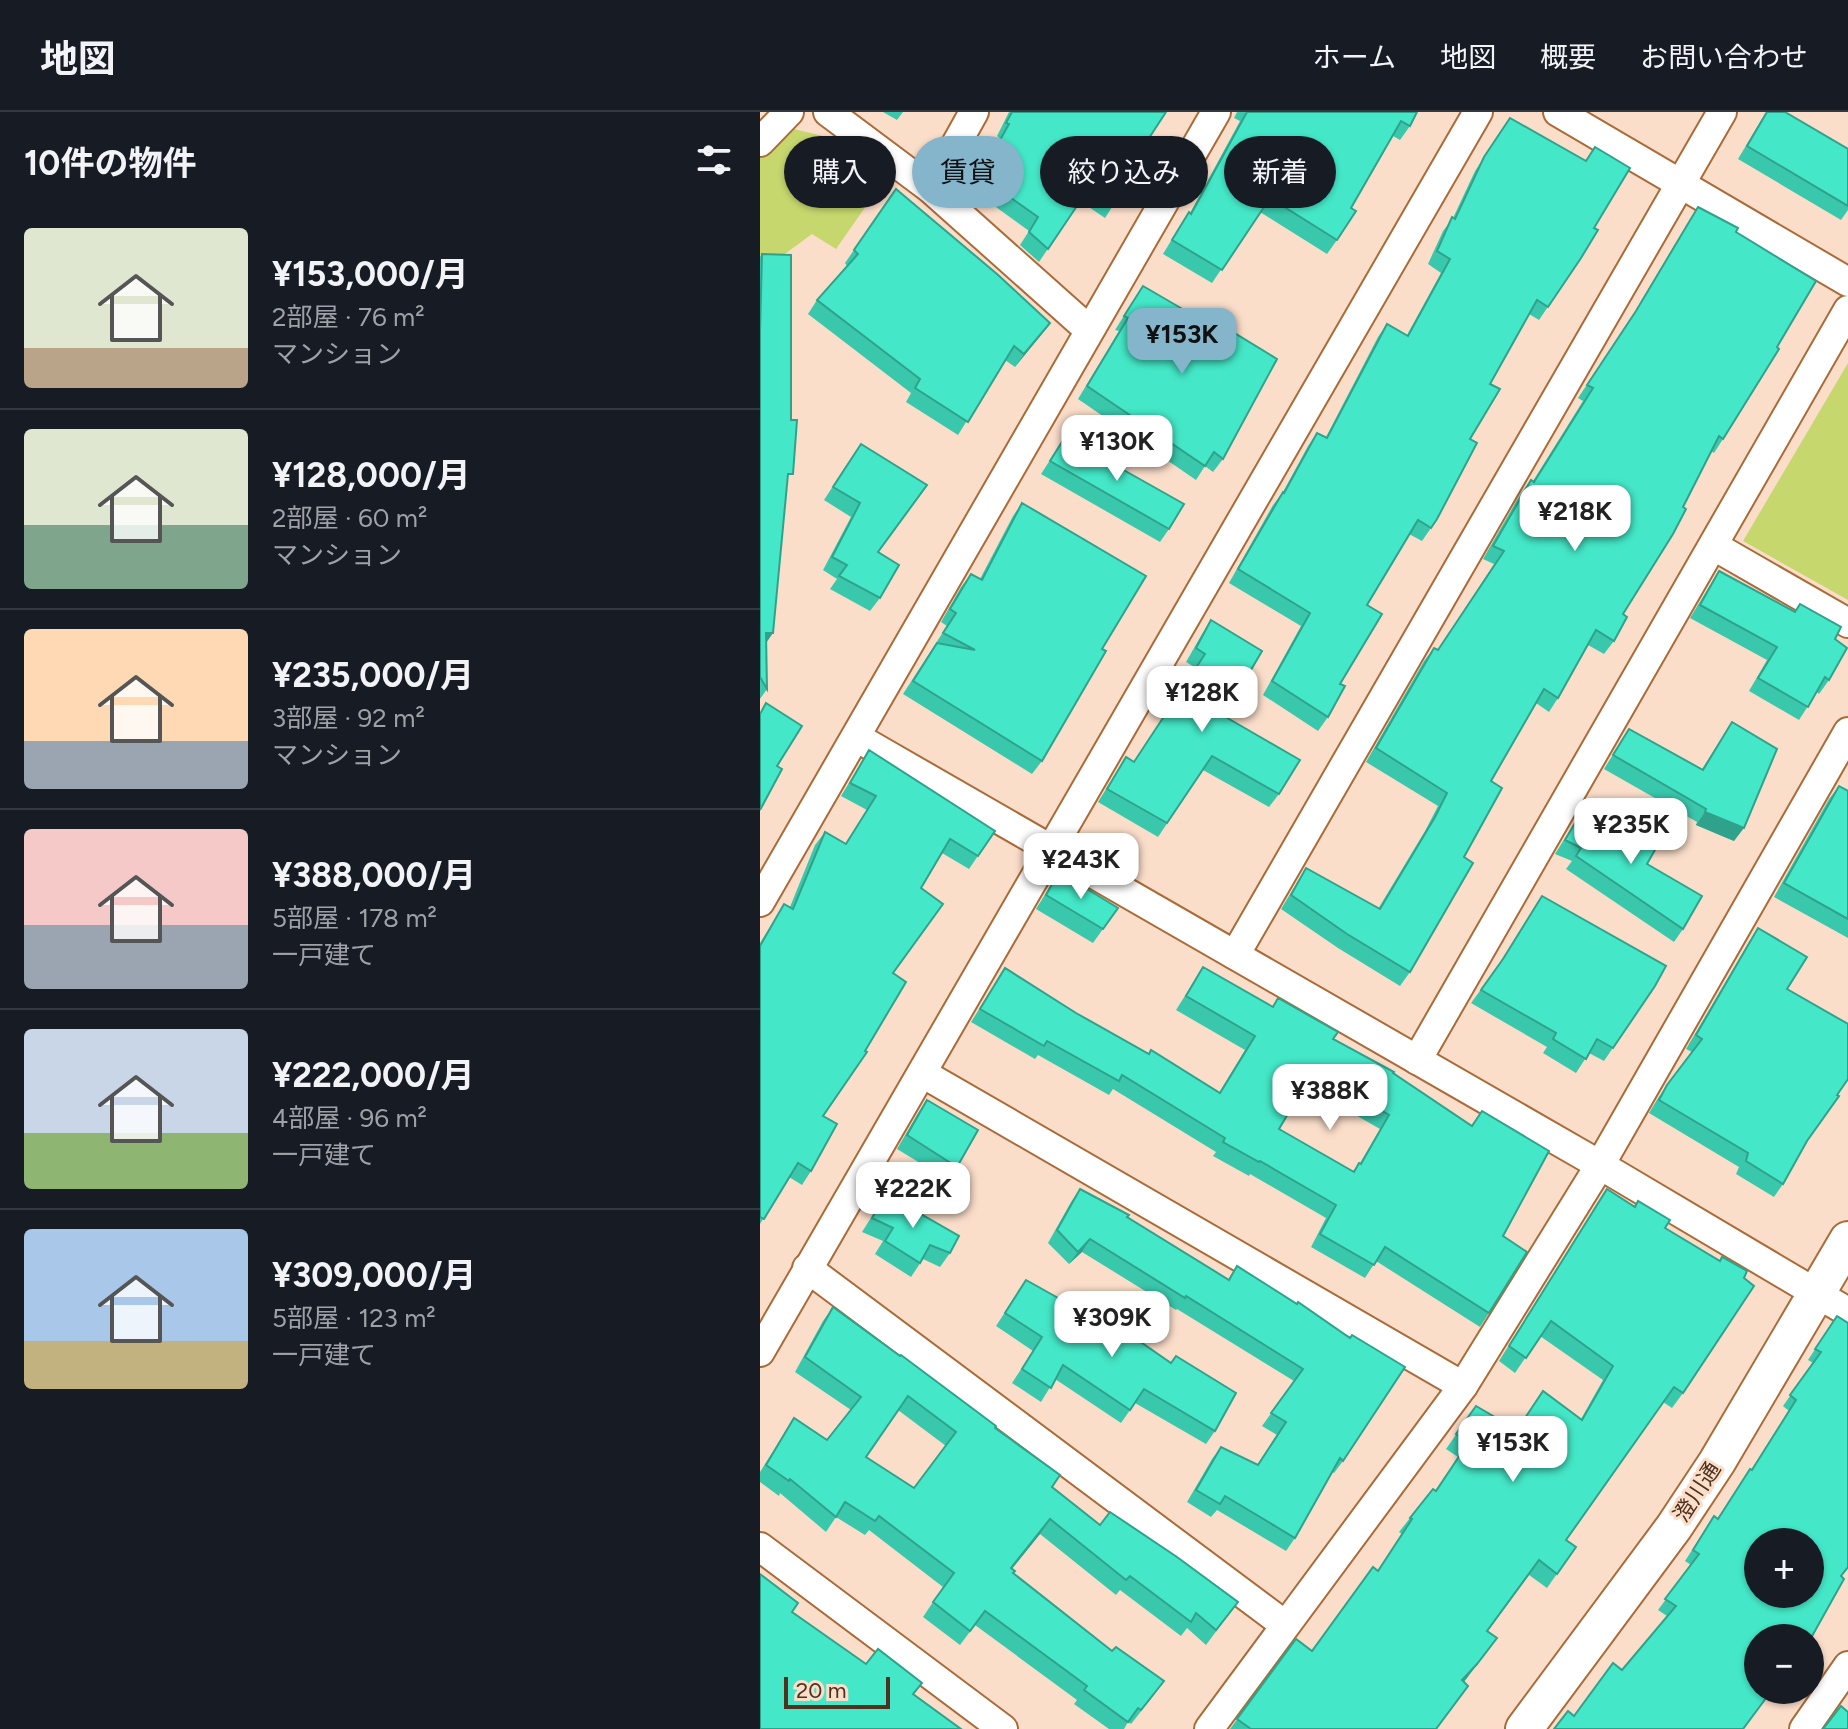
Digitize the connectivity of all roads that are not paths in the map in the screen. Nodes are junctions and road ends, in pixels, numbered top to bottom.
1 (789, 112) edge
2 (828, 112) edge
3 (974, 112) edge
4 (1216, 112) edge
5 (1478, 112) edge
6 (1558, 112) edge
7 (1722, 112) edge
8 (961, 136) edge
9 (760, 142) edge
10 (912, 175) edge
11 (1680, 185) junction
12 (952, 208) edge
13 (1848, 282) edge
14 (1848, 310) edge
15 (1089, 330) junction
16 (1714, 546) junction
17 (1848, 623) edge
18 (1848, 732) edge
19 (856, 737) junction
20 (1052, 848) junction
21 (760, 902) edge
22 (1235, 955) junction
23 (1417, 1060) junction
24 (922, 1073) junction
25 (1600, 1165) junction
26 (1848, 1240) edge
27 (807, 1268) junction
28 (1816, 1295) junction
29 (1848, 1312) edge
30 (760, 1352) edge
31 (1463, 1386) junction
32 (760, 1547) edge
33 (1285, 1625) junction
34 (1848, 1666) edge
35 (1003, 1729) edge
36 (1209, 1729) edge
37 (1524, 1729) edge
38 (1804, 1729) edge

1 - 9 street
2 - 10 street
3 - 8 street
4 - 15 street
5 - 20 street
6 - 11 street
7 - 11 street
11 - 13 street
11 - 22 street
12 - 15 street
14 - 16 street
15 - 19 street
16 - 17 street
16 - 23 street
18 - 25 street
19 - 20 street
19 - 21 street
20 - 22 street
20 - 24 street
22 - 23 street
23 - 25 street
24 - 27 street
24 - 31 street
25 - 28 street
25 - 31 street
26 - 28 street, 澄川通
27 - 30 street
27 - 33 street
28 - 29 street
28 - 37 street, 澄川通
31 - 33 street
32 - 35 street
33 - 36 street
34 - 38 street

